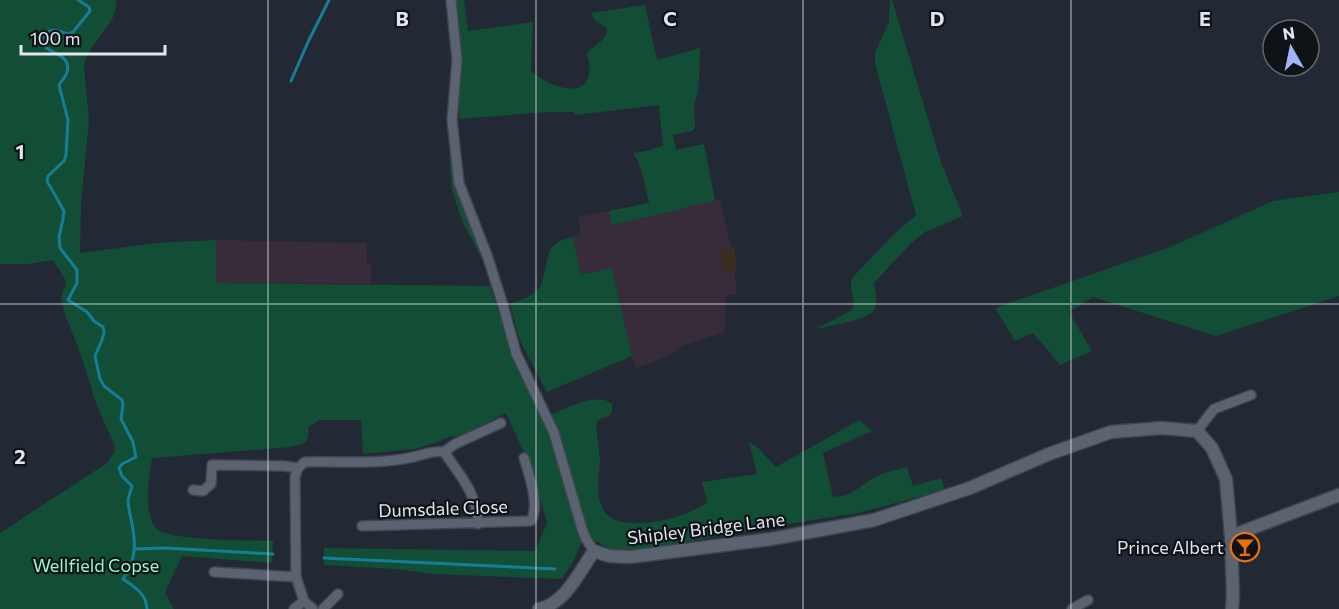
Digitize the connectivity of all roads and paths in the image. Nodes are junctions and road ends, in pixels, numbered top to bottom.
1 (451, 0) edge
2 (1251, 395) dead end
3 (501, 423) dead end
4 (1197, 431) junction
5 (444, 452) junction
6 (524, 458) dead end
7 (201, 464) dead end
8 (212, 465) junction
9 (298, 468) junction
10 (193, 490) dead end
11 (1338, 498) edge
12 (478, 524) junction
13 (362, 526) dead end
14 (1231, 536) junction
15 (594, 551) junction
16 (214, 572) dead end
17 (296, 577) junction
18 (338, 594) dead end
19 (1091, 598) dead end
20 (304, 601) junction
21 (294, 609) edge
22 (313, 609) edge
23 (323, 609) edge
24 (539, 609) edge
25 (1072, 609) edge
26 (1232, 609) edge

1 - 15 street
2 - 4 street
3 - 5 street
4 - 14 street
4 - 15 street, Shipley Bridge Lane
5 - 9 street
5 - 12 street
6 - 12 street, Dumsdale Close
7 - 8 street
8 - 9 street
8 - 10 street
9 - 17 street
11 - 14 street
12 - 13 street, Dumsdale Close
14 - 26 street
15 - 24 street
16 - 17 street
17 - 20 street
18 - 23 street
19 - 25 street
20 - 21 street
20 - 22 street

